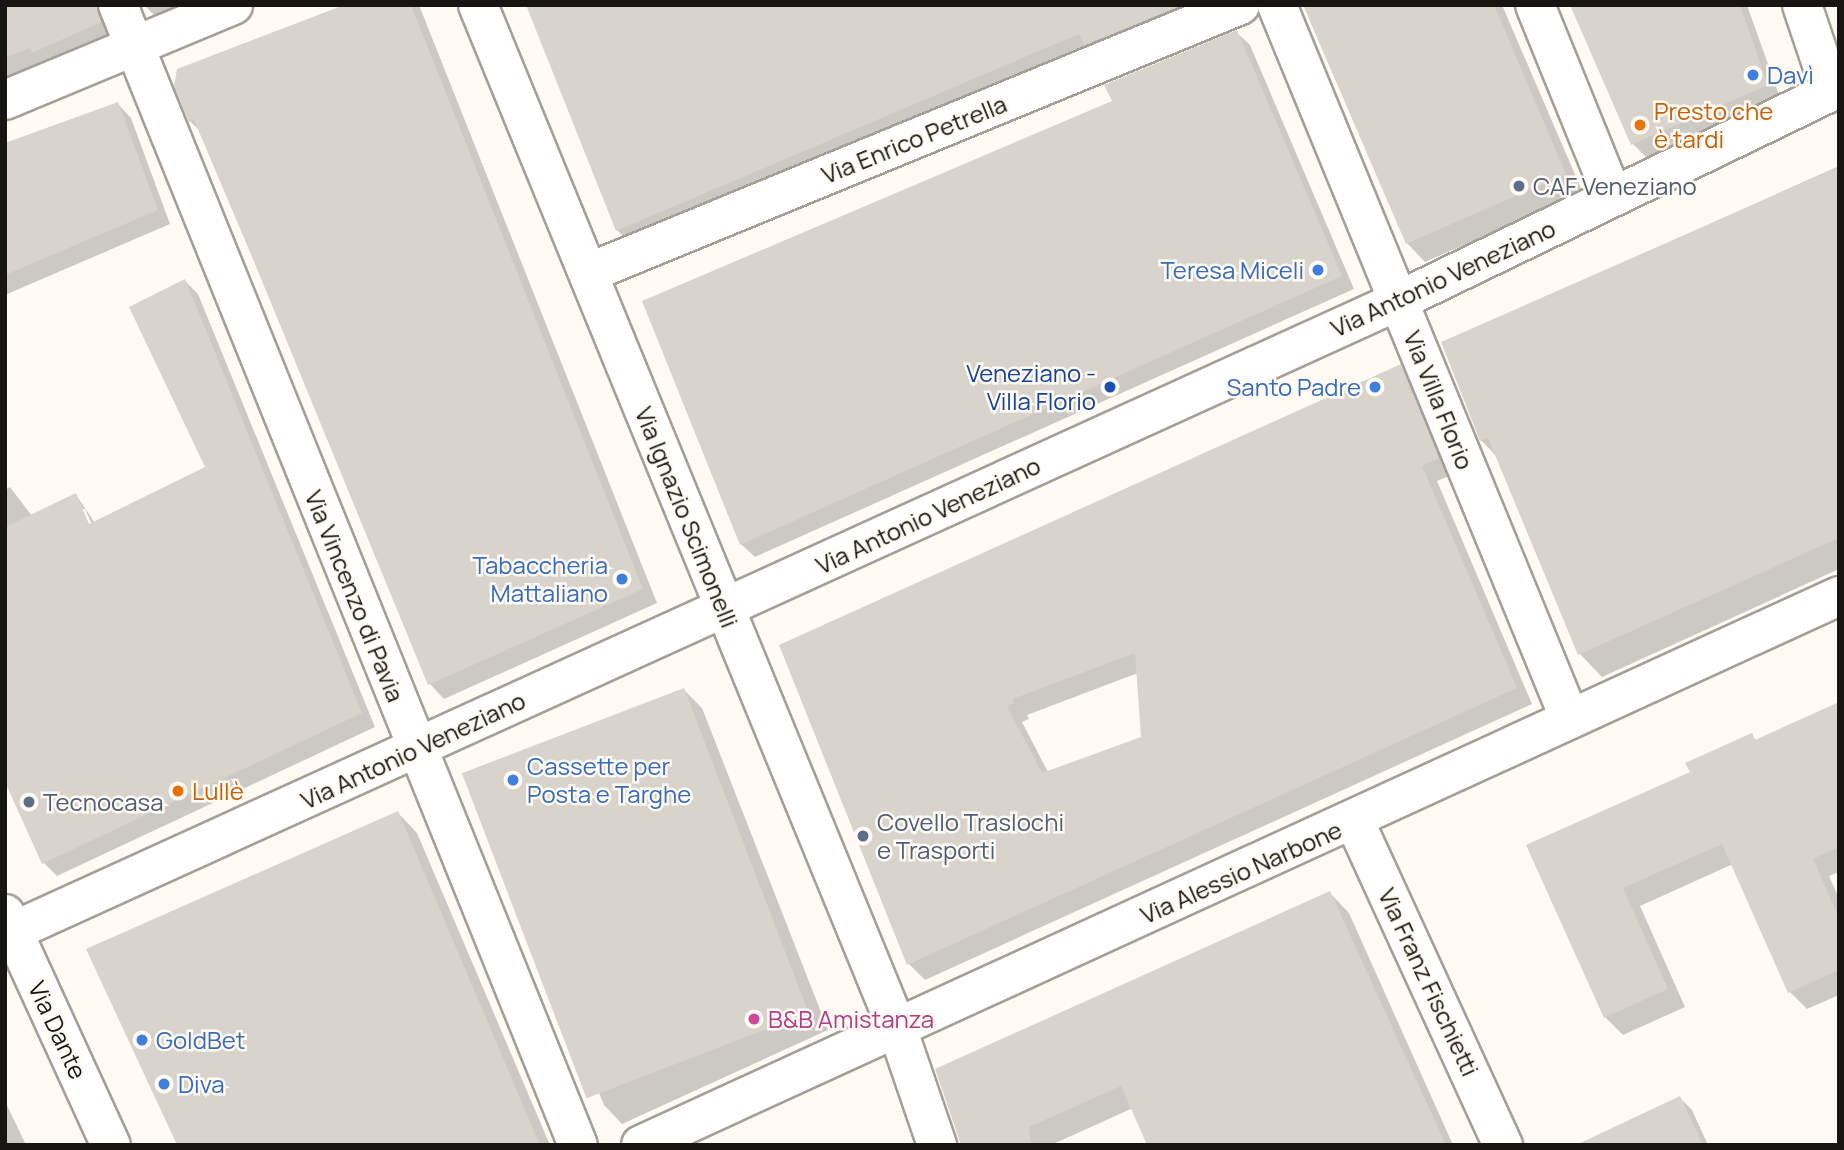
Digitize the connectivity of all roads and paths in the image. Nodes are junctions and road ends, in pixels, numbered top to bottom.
1 (118, 5) edge
2 (233, 5) edge
3 (478, 5) edge
4 (1240, 5) edge
5 (1277, 5) edge
6 (1535, 5) edge
7 (1802, 5) edge
8 (134, 46) junction
9 (1835, 89) edge
10 (5, 100) edge
11 (1613, 197) junction
12 (588, 273) junction
13 (1398, 301) junction
14 (1839, 596) edge
15 (724, 608) junction
16 (1569, 718) junction
17 (417, 748) junction
18 (1354, 820) junction
19 (8, 927) edge
20 (897, 1028) junction
21 (111, 1145) edge
22 (578, 1145) edge
23 (641, 1145) edge
24 (937, 1145) edge
25 (1503, 1145) edge

1 - 8 street, Via Vincenzo di Pavia
2 - 8 street
3 - 12 street, Via Ignazio Scimonelli
4 - 12 street, Via Enrico Petrella
5 - 13 street, Via Villa Florio
6 - 11 street
7 - 9 street
8 - 10 street
8 - 17 street, Via Vincenzo di Pavia
9 - 11 street, Via Antonio Veneziano
11 - 13 street, Via Antonio Veneziano
12 - 15 street, Via Ignazio Scimonelli
13 - 15 street, Via Antonio Veneziano
13 - 16 street, Via Villa Florio
14 - 16 street, Via Alessio Narbone
15 - 17 street, Via Antonio Veneziano
15 - 20 street, Via Ignazio Scimonelli
16 - 18 street, Via Alessio Narbone
17 - 19 street, Via Antonio Veneziano
17 - 22 street, Via Vincenzo di Pavia
18 - 20 street, Via Alessio Narbone
18 - 25 street, Via Franz Fischietti
19 - 21 street, Via Dante
20 - 23 street, Via Alessio Narbone
20 - 24 street, Via Ignazio Scimonelli

